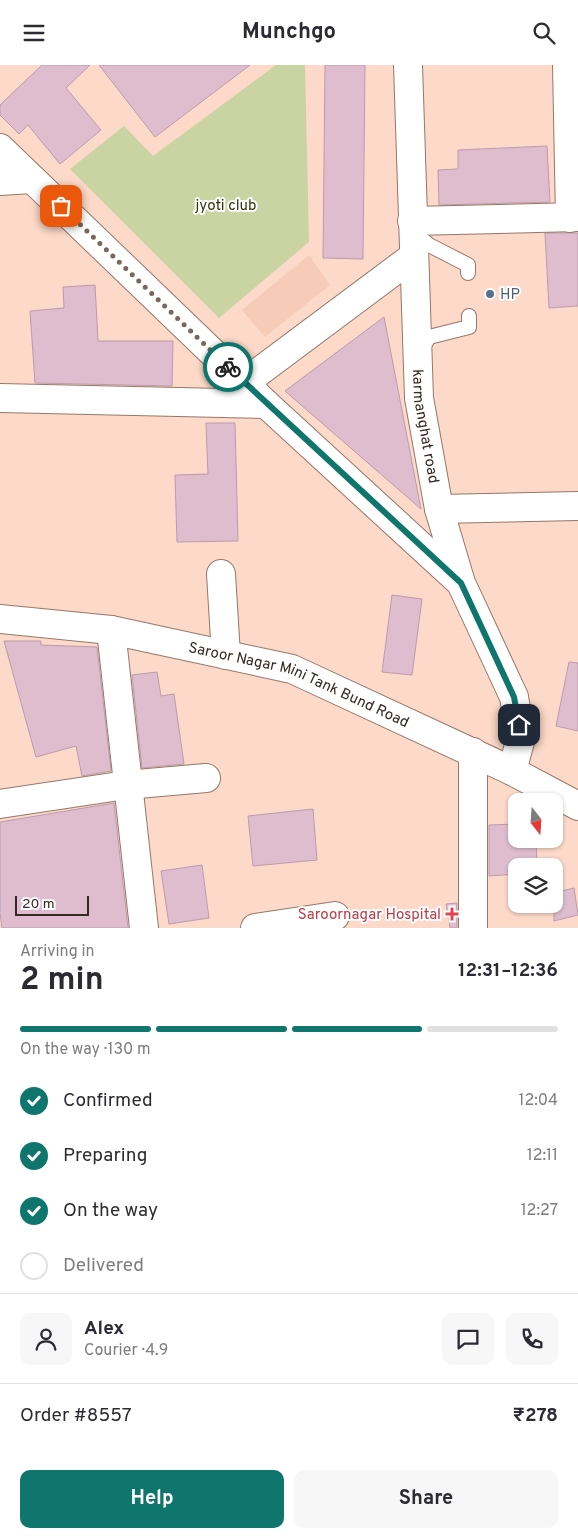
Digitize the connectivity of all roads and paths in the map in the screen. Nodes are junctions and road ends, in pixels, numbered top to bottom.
1 (408, 65) edge
2 (567, 65) edge
3 (0, 148) edge
4 (32, 179) junction
5 (0, 181) edge
6 (574, 217) edge
7 (413, 236) junction
8 (468, 273) dead end
9 (468, 316) dead end
10 (418, 358) junction
11 (244, 383) junction
12 (0, 398) edge
13 (266, 404) junction
14 (578, 506) edge
15 (439, 509) junction
16 (221, 574) dead end
17 (461, 583) junction
18 (0, 619) edge
19 (111, 630) junction
20 (226, 655) junction
21 (473, 752) junction
22 (512, 771) junction
23 (206, 778) dead end
24 (126, 785) junction
25 (0, 804) edge
26 (578, 806) edge
27 (334, 916) dead end
28 (144, 928) edge
29 (255, 928) edge
30 (473, 928) edge

1 - 7 street, karmanghat road
2 - 6 street
3 - 4 street
4 - 5 street
4 - 11 street
6 - 7 street
7 - 8 lane
7 - 10 street, karmanghat road
7 - 11 street
9 - 10 lane
10 - 15 street, karmanghat road
11 - 13 street
12 - 13 street
13 - 17 street
14 - 15 street
15 - 17 street, karmanghat road
16 - 20 street
17 - 22 street, karmanghat road
18 - 19 street, Saroor Nagar Mini Tank Bund Road
19 - 20 street, Saroor Nagar Mini Tank Bund Road
19 - 24 street
20 - 21 street, Saroor Nagar Mini Tank Bund Road
21 - 22 street, Saroor Nagar Mini Tank Bund Road
21 - 30 street
22 - 26 street, Saroor Nagar Mini Tank Bund Road
23 - 24 street
24 - 25 street
24 - 28 street
27 - 29 street

